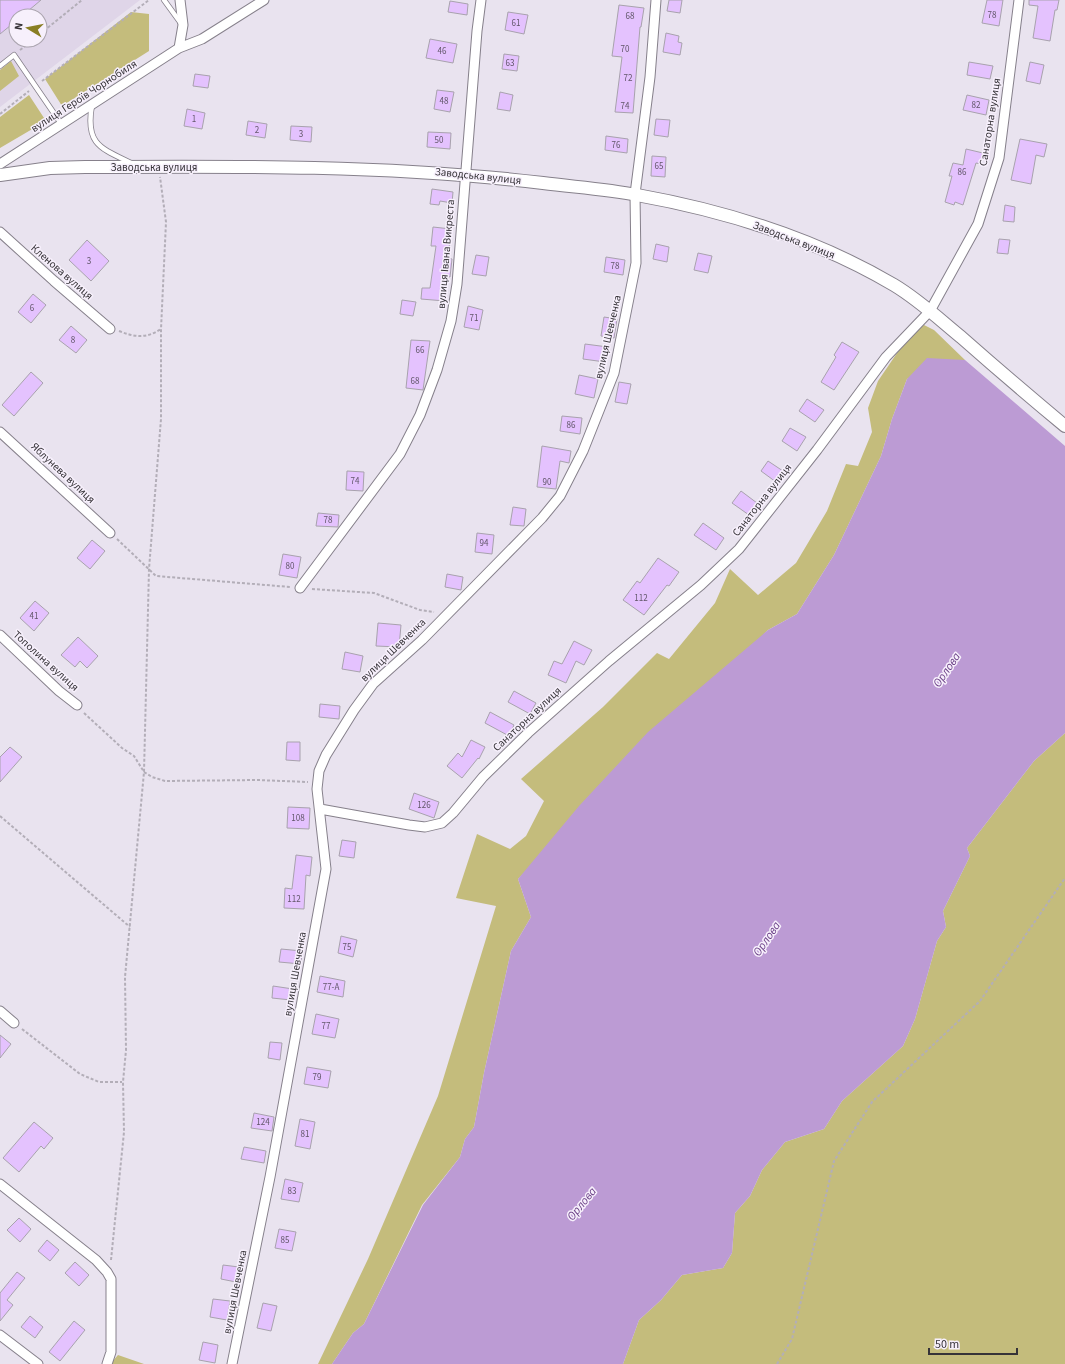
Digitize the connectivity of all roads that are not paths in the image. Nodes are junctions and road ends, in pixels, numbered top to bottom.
1 (164, 0) edge
2 (180, 0) edge
3 (264, 0) edge
4 (481, 0) edge
5 (656, 0) edge
6 (1019, 0) edge
7 (182, 25) junction
8 (179, 48) junction
9 (0, 66) edge
10 (92, 105) junction
11 (62, 125) junction
12 (0, 164) edge
13 (138, 166) junction
14 (465, 174) junction
15 (0, 175) edge
16 (635, 194) junction
17 (0, 232) edge
18 (930, 311) junction
19 (110, 328) road end
20 (1065, 426) edge
21 (0, 432) edge
22 (110, 533) road end
23 (300, 588) dead end
24 (0, 635) edge
25 (79, 708) road end
26 (320, 809) junction
27 (0, 1011) edge
28 (14, 1023) road end
29 (0, 1184) edge
30 (0, 1335) edge
31 (233, 1362) edge
32 (38, 1364) edge
33 (107, 1364) edge

1 - 7 lane
2 - 7 street
3 - 8 street, вулиця Героїв Чорнобиля
4 - 14 street, вулиця Івана Викреста
5 - 16 street, вулиця Шевченка
6 - 18 street, Санаторна вулиця
7 - 8 street
8 - 10 street, вулиця Героїв Чорнобиля
9 - 11 lane
10 - 11 street, вулиця Героїв Чорнобиля
10 - 13 lane
11 - 12 street, вулиця Героїв Чорнобиля
13 - 14 street, Заводська вулиця
13 - 15 street, Заводська вулиця
14 - 16 street, Заводська вулиця
14 - 23 street, вулиця Івана Викреста
16 - 18 street, Заводська вулиця
16 - 26 street, вулиця Шевченка
17 - 19 street, Кленова вулиця
18 - 20 street, Заводська вулиця
18 - 26 street, Санаторна вулиця
21 - 22 street, Яблунева вулиця
24 - 25 street, Тополина вулиця
26 - 31 street, вулиця Шевченка
27 - 28 street
29 - 33 street
30 - 32 street

